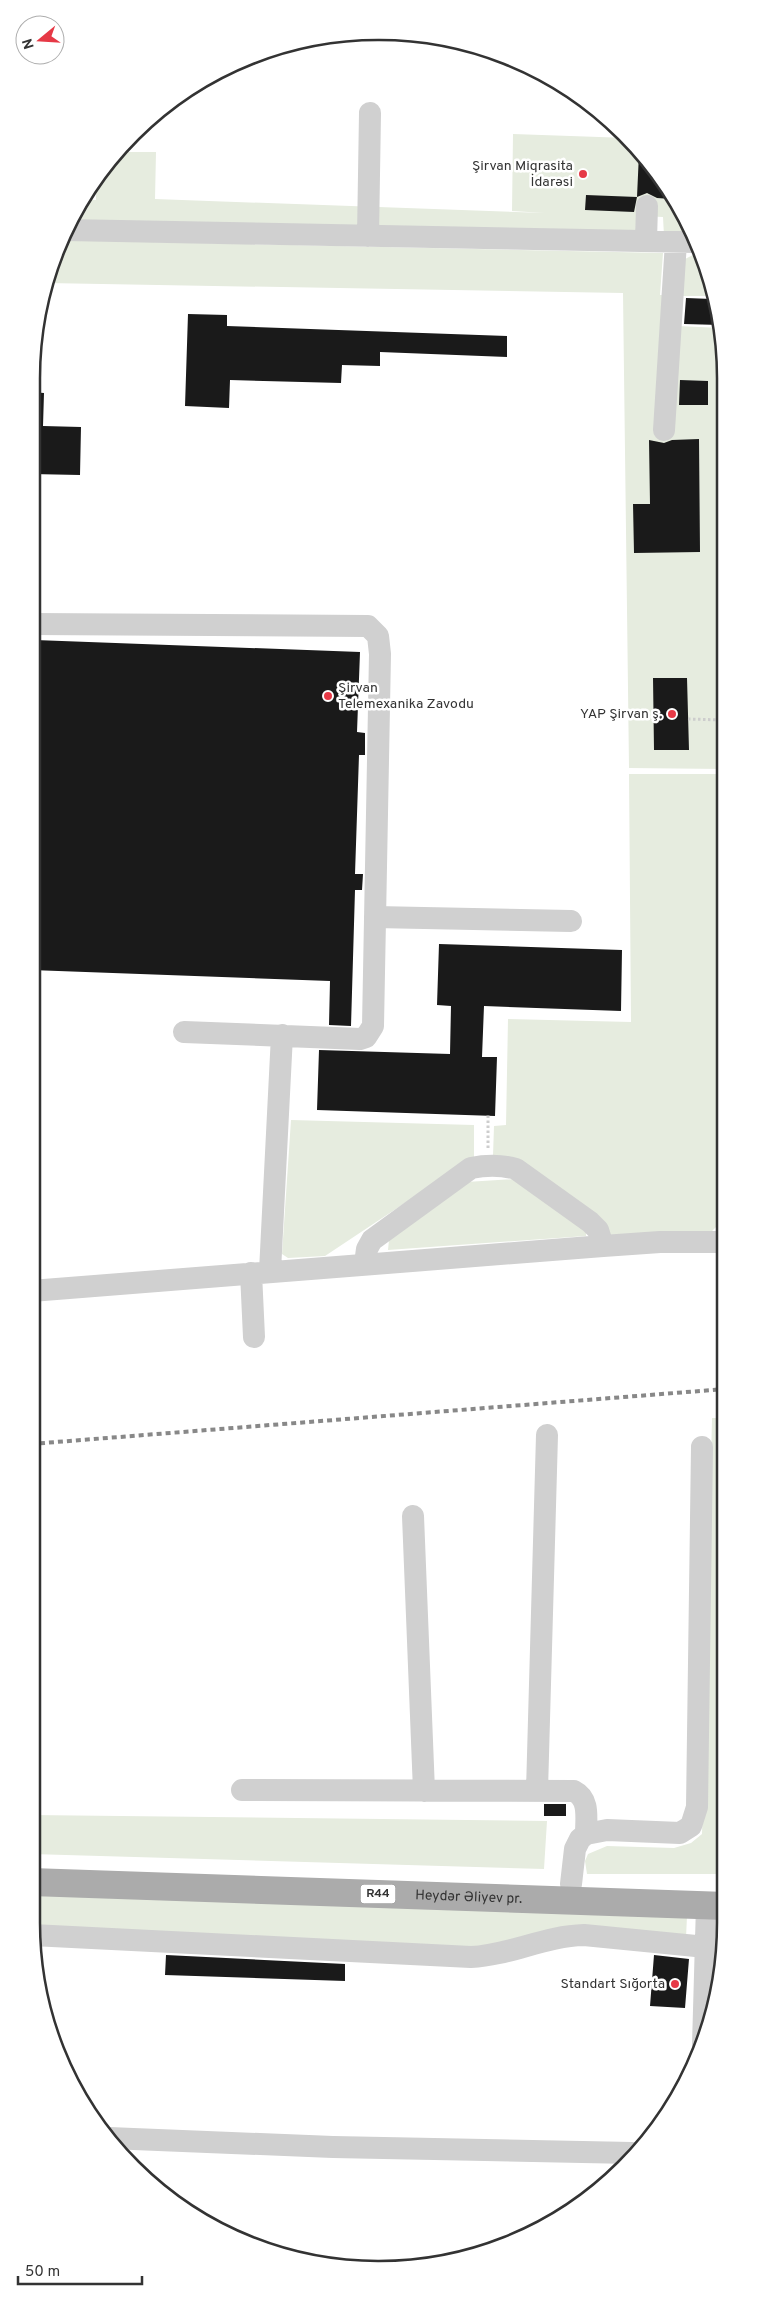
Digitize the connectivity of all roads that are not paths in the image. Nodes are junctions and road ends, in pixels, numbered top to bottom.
1 (370, 113) dead end
2 (647, 206) dead end
3 (74, 230) edge
4 (368, 236) junction
5 (646, 241) junction
6 (685, 242) edge
7 (664, 430) dead end
8 (40, 624) edge
9 (375, 918) junction
10 (571, 921) dead end
11 (184, 1032) dead end
12 (282, 1035) junction
13 (717, 1242) edge
14 (602, 1246) junction
15 (365, 1264) junction
16 (261, 1272) junction
17 (40, 1290) edge
18 (254, 1337) dead end
19 (547, 1435) dead end
20 (702, 1447) dead end
21 (413, 1516) dead end
22 (242, 1790) dead end
23 (424, 1791) junction
24 (537, 1791) junction
25 (586, 1834) junction
26 (40, 1868) edge
27 (40, 1882) edge
28 (571, 1884) junction
29 (717, 1899) edge
30 (717, 1900) edge
31 (717, 1915) edge
32 (41, 1935) edge
33 (706, 1947) junction
34 (712, 1980) edge
35 (118, 2138) edge
36 (627, 2153) edge

1 - 4 street
2 - 5 street
3 - 4 street
4 - 5 street
5 - 6 street
6 - 7 street
8 - 9 street
9 - 10 street
9 - 12 street
11 - 12 street
12 - 16 street
13 - 14 street
14 - 15 street
14 - 15 street
15 - 16 street
16 - 17 street
16 - 18 street
19 - 24 street
20 - 25 street
21 - 23 street
22 - 23 street
23 - 24 street
24 - 25 street
25 - 28 street
26 - 28 main road, Heydər Əliyev pr. / R44
27 - 30 main road, Heydər Əliyev pr. / R44
28 - 29 main road, Heydər Əliyev pr. / R44
31 - 33 street
32 - 33 street
33 - 34 street
35 - 36 street

